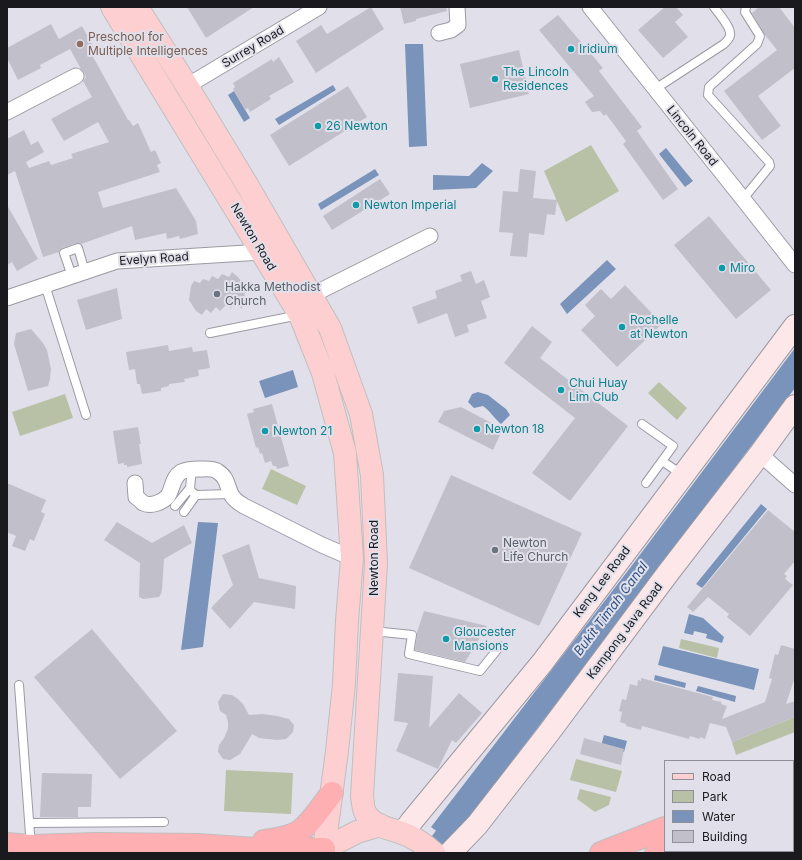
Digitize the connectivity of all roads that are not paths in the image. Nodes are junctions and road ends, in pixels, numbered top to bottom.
1 (112, 7) edge
2 (137, 7) edge
3 (319, 7) edge
4 (457, 7) edge
5 (590, 7) edge
6 (714, 7) edge
7 (746, 7) edge
8 (439, 33) dead end
9 (76, 76) dead end
10 (187, 86) junction
11 (654, 89) junction
12 (7, 112) edge
13 (246, 184) junction
14 (227, 194) junction
15 (743, 198) junction
16 (430, 236) dead end
17 (272, 247) junction
18 (795, 264) edge
19 (45, 285) junction
20 (312, 295) junction
21 (7, 298) edge
22 (300, 315) junction
23 (795, 326) edge
24 (210, 333) dead end
25 (795, 406) edge
26 (86, 415) dead end
27 (642, 424) dead end
28 (760, 454) junction
29 (662, 461) junction
30 (192, 469) junction
31 (683, 476) junction
32 (135, 483) dead end
33 (646, 483) dead end
34 (795, 485) edge
35 (190, 488) junction
36 (231, 494) junction
37 (196, 495) junction
38 (175, 506) dead end
39 (184, 512) dead end
40 (352, 558) junction
41 (372, 631) junction
42 (500, 646) dead end
43 (19, 685) dead end
44 (332, 793) junction
45 (164, 822) dead end
46 (30, 823) junction
47 (380, 825) junction
48 (664, 828) edge
49 (410, 837) junction
50 (7, 844) edge
51 (30, 846) junction
52 (254, 850) edge
53 (323, 851) edge
54 (434, 853) edge
55 (450, 853) edge
56 (601, 853) edge

1 - 14 main road, Newton Road
2 - 10 main road, Newton Road
3 - 10 street, Surrey Road
4 - 8 street
5 - 11 street, Lincoln Road
6 - 11 lane
7 - 15 lane
9 - 12 street
10 - 13 main road, Newton Road
11 - 15 street, Lincoln Road
13 - 14 main road
13 - 17 main road, Newton Road
14 - 17 main road, Newton Road
15 - 18 street, Lincoln Road
16 - 20 street
17 - 19 street, Evelyn Road
17 - 20 main road, Newton Road
17 - 22 main road, Newton Road
19 - 21 street, Evelyn Road
19 - 26 lane
20 - 41 main road, Newton Road
22 - 24 lane
22 - 40 main road, Newton Road
23 - 31 street, Keng Lee Road
25 - 28 street, Kampong Java Road
27 - 29 lane
28 - 34 street
28 - 55 street, Kampong Java Road
29 - 31 lane
29 - 33 lane
30 - 32 street, Newton Road
30 - 35 lane
30 - 36 street, Newton Road
31 - 49 street, Keng Lee Road
35 - 37 lane
35 - 38 lane
36 - 37 lane
36 - 40 street, Newton Road
37 - 39 lane
40 - 44 main road, Newton Road
41 - 42 lane
41 - 47 main road, Newton Road
43 - 46 lane
44 - 52 highway
44 - 53 main road, Newton Road
45 - 46 lane
46 - 51 lane
47 - 49 main road
47 - 53 main road
48 - 56 highway
49 - 54 main road
50 - 51 highway
51 - 52 highway
52 - 53 highway

